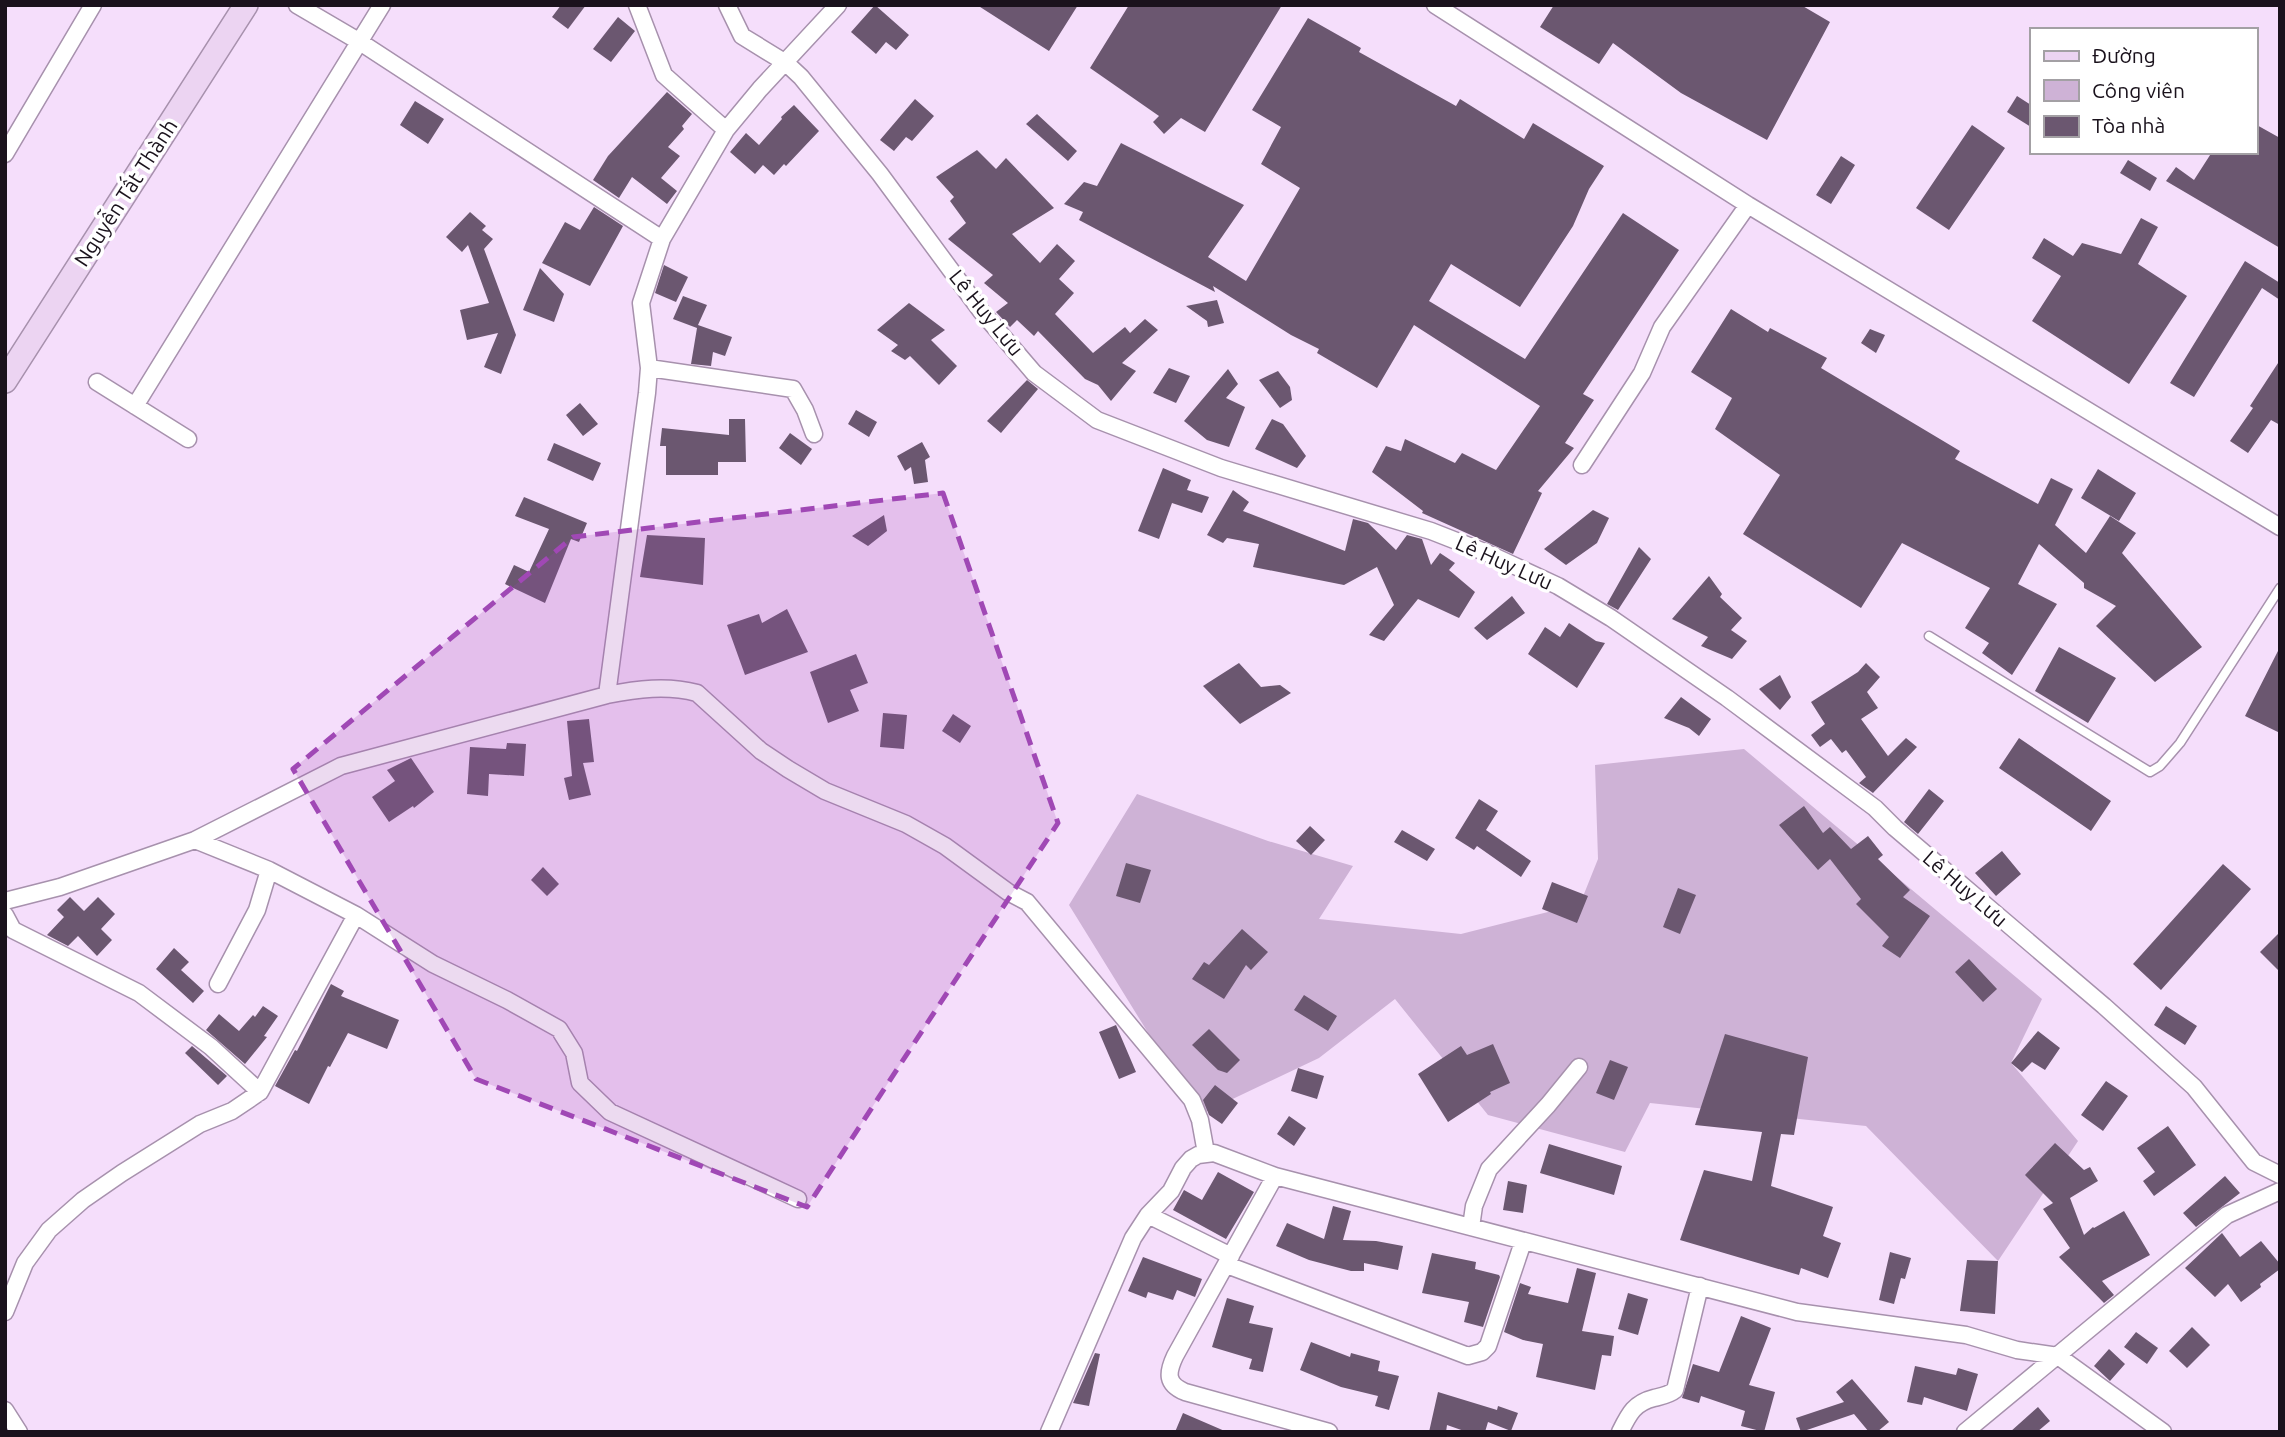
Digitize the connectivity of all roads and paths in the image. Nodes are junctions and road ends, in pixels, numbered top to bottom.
1 (93, 5) edge
2 (246, 5) edge
3 (297, 5) edge
4 (382, 5) edge
5 (636, 5) edge
6 (727, 5) edge
7 (838, 5) edge
8 (1435, 5) edge
9 (360, 42) junction
10 (786, 63) junction
11 (726, 130) junction
12 (5, 154) edge
13 (1748, 205) junction
14 (662, 239) junction
15 (649, 368) junction
16 (5, 381) edge
17 (97, 382) dead end
18 (135, 406) junction
19 (814, 434) dead end
20 (188, 439) dead end
21 (1582, 465) dead end
22 (2280, 527) edge
23 (2280, 588) edge
24 (1929, 636) dead end
25 (607, 695) junction
26 (195, 840) junction
27 (269, 870) junction
28 (5, 901) edge
29 (5, 915) edge
30 (356, 915) junction
31 (218, 984) dead end
32 (1578, 1067) dead end
33 (260, 1092) junction
34 (1206, 1153) junction
35 (2280, 1175) edge
36 (1275, 1177) junction
37 (2280, 1191) edge
38 (798, 1199) dead end
39 (1148, 1215) junction
40 (1471, 1227) junction
41 (1523, 1242) junction
42 (1229, 1261) junction
43 (1700, 1286) junction
44 (5, 1312) edge
45 (2058, 1356) junction
46 (5, 1410) edge
47 (19, 1432) edge
48 (1049, 1432) edge
49 (1329, 1432) edge
50 (1620, 1432) edge
51 (1965, 1432) edge
52 (2164, 1432) edge

1 - 12 street
2 - 16 main road, Nguyễn Tất Thành
3 - 9 street
4 - 9 street
5 - 11 street
6 - 10 street, Lê Huy Lưu
7 - 10 street
8 - 13 street
9 - 14 street
9 - 18 street
10 - 11 street
10 - 35 street, Lê Huy Lưu
11 - 14 street
13 - 21 street
13 - 22 street
14 - 15 street
15 - 19 street
15 - 25 street
17 - 18 street
18 - 20 street
23 - 24 lane
25 - 26 street
25 - 34 street
26 - 27 street
26 - 28 street
27 - 30 street
27 - 31 street
29 - 33 street
30 - 33 street
30 - 38 street
32 - 40 street
33 - 44 street
34 - 36 street
34 - 39 street
36 - 40 street
36 - 42 street
37 - 45 street
39 - 42 street
39 - 48 street
40 - 41 street
41 - 42 street
41 - 43 street
42 - 49 street
43 - 45 street
43 - 50 street
45 - 51 street
45 - 52 street
46 - 47 street

